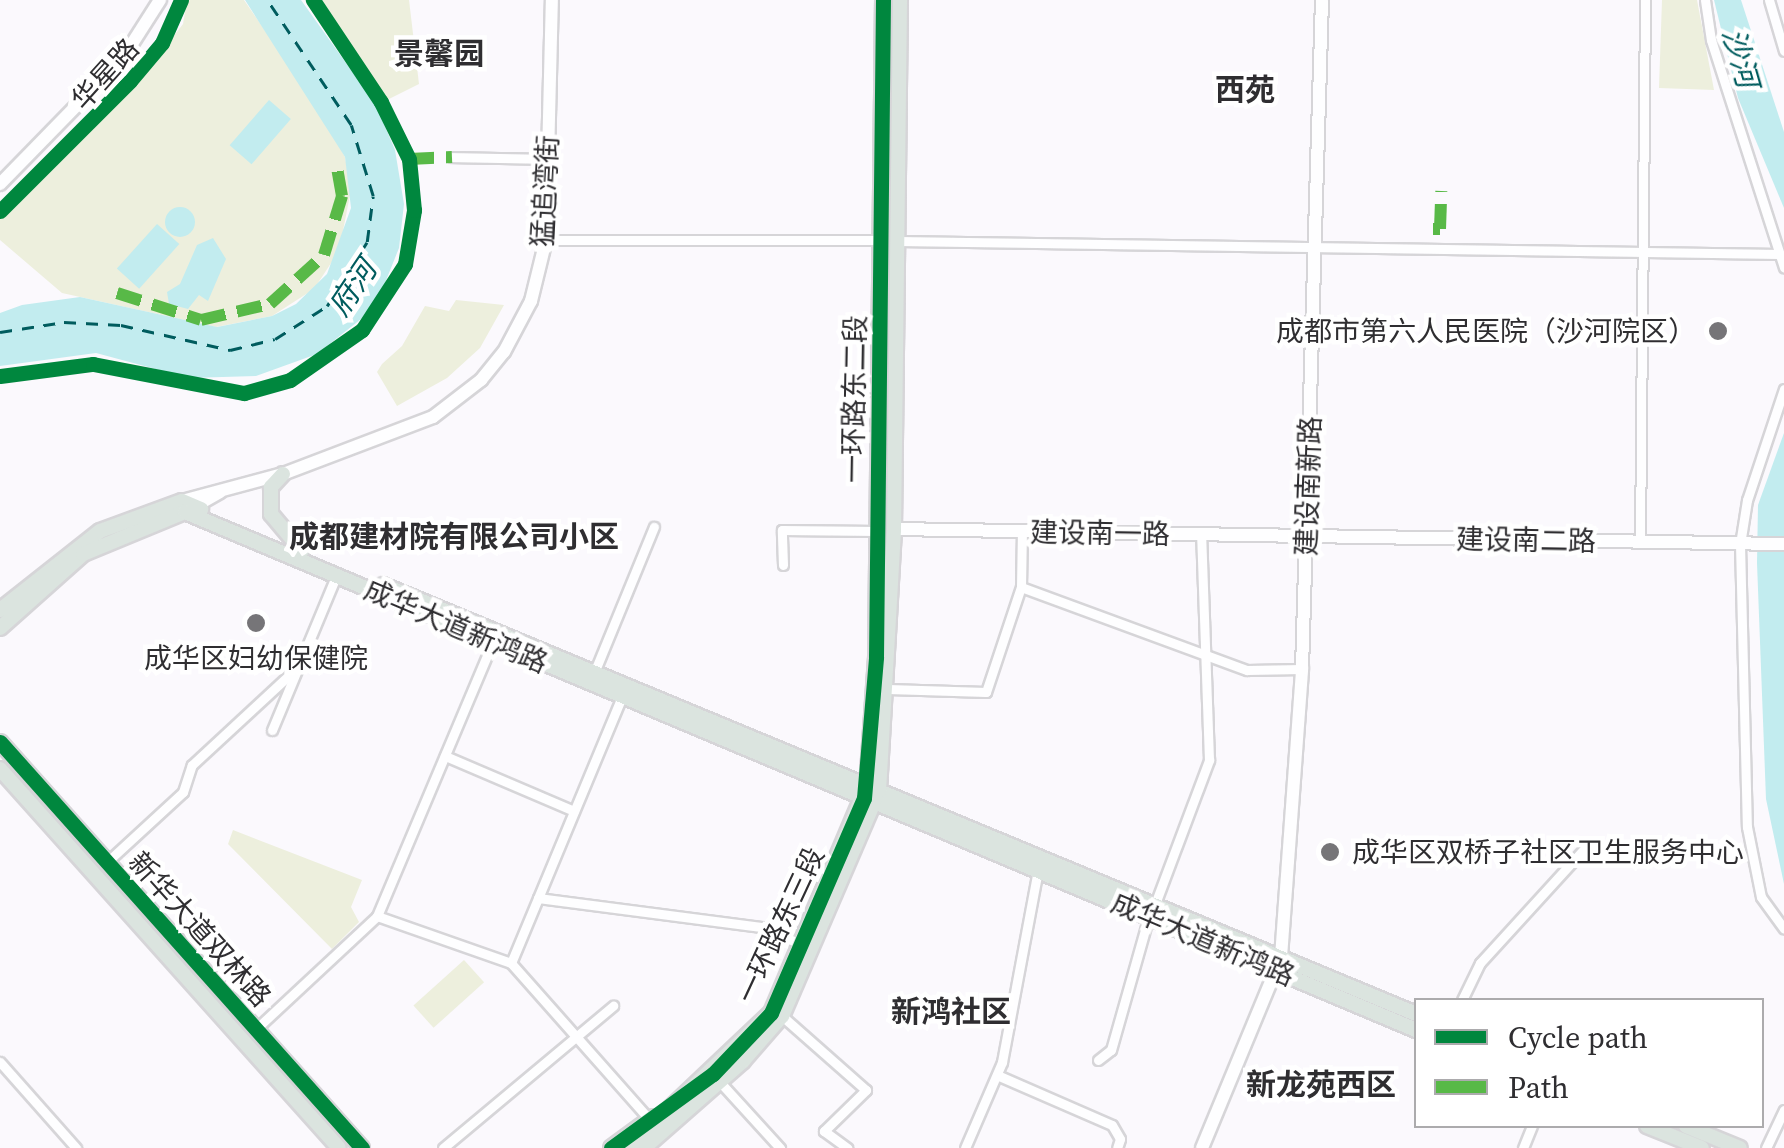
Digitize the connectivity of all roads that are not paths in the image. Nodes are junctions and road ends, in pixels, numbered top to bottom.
1 (160, 0) edge
2 (552, 0) edge
3 (883, 0) edge
4 (900, 0) edge
5 (1322, 0) edge
6 (1645, 0) edge
7 (1704, 0) edge
8 (1769, 0) edge
9 (1784, 51) edge
10 (452, 157) dead end
11 (547, 159) junction
12 (0, 184) edge
13 (546, 240) junction
14 (889, 241) junction
15 (1314, 248) junction
16 (1642, 250) junction
17 (1779, 254) junction
18 (1784, 268) edge
19 (1784, 389) edge
20 (283, 474) junction
21 (188, 507) junction
22 (654, 528) dead end
23 (877, 530) junction
24 (894, 530) junction
25 (1022, 532) junction
26 (1201, 534) junction
27 (1306, 536) junction
28 (1640, 542) junction
29 (1743, 544) junction
30 (1784, 544) edge
31 (302, 552) junction
32 (783, 565) dead end
33 (336, 576) junction
34 (1021, 587) junction
35 (0, 610) edge
36 (0, 628) edge
37 (493, 642) junction
38 (1203, 653) junction
39 (298, 667) junction
40 (1302, 669) junction
41 (594, 673) junction
42 (888, 688) junction
43 (622, 696) junction
44 (272, 730) dead end
45 (0, 742) edge
46 (445, 756) junction
47 (0, 768) edge
48 (872, 794) junction
49 (574, 811) junction
50 (1588, 846) dead end
51 (106, 862) junction
52 (1038, 870) junction
53 (538, 898) junction
54 (1152, 910) junction
55 (377, 916) junction
56 (1784, 929) edge
57 (803, 945) junction
58 (511, 963) junction
59 (1279, 964) junction
60 (1463, 998) edge
61 (613, 1006) dead end
62 (1414, 1013) edge
63 (782, 1016) junction
64 (256, 1029) junction
65 (1414, 1029) edge
66 (577, 1038) junction
67 (1098, 1060) dead end
68 (0, 1062) edge
69 (996, 1075) junction
70 (719, 1081) junction
71 (683, 1106) junction
72 (1784, 1110) edge
73 (649, 1119) junction
74 (1652, 1128) edge
75 (1691, 1128) edge
76 (76, 1148) edge
77 (338, 1148) edge
78 (362, 1148) edge
79 (442, 1148) edge
80 (611, 1148) edge
81 (628, 1148) edge
82 (644, 1148) edge
83 (654, 1148) edge
84 (780, 1148) edge
85 (847, 1148) edge
86 (965, 1148) edge
87 (1117, 1148) edge
88 (1202, 1148) edge
89 (1702, 1148) edge
90 (1740, 1148) edge
91 (1766, 1148) edge

1 - 12 street, 华星路
2 - 11 street, 猛追湾街
3 - 14 main road, 一环路东二段
4 - 14 main road, 一环路东二段
5 - 15 street, 建设南新路
6 - 16 street
7 - 17 street
8 - 9 street
10 - 11 street
11 - 13 street, 猛追湾街
13 - 14 street
13 - 20 street, 猛追湾街
14 - 15 street
14 - 23 main road, 一环路东二段
14 - 24 main road, 一环路东二段
15 - 16 street
15 - 27 street, 建设南新路
16 - 17 street
16 - 28 street
17 - 18 street
19 - 29 street
20 - 21 street, 猛追湾街
20 - 31 main road
21 - 31 main road, 成华大道新鸿路
21 - 33 main road, 成华大道新鸿路
21 - 35 main road, 猛追湾街
21 - 36 main road, 猛追湾街
22 - 41 street
23 - 32 street
23 - 48 main road, 一环路东二段
24 - 25 street, 建设南一路
24 - 42 main road, 一环路东二段
25 - 26 street, 建设南一路
25 - 34 street
26 - 27 street, 建设南一路
26 - 38 street
27 - 28 street, 建设南二路
27 - 40 street, 建设南新路
28 - 29 street, 建设南二路
29 - 30 street, 建设南二路
29 - 56 street
31 - 41 main road, 成华大道新鸿路
33 - 37 main road, 成华大道新鸿路
33 - 39 street
34 - 38 street
34 - 42 street
37 - 43 main road, 成华大道新鸿路
37 - 46 street
38 - 40 street
38 - 54 street
39 - 44 street
39 - 51 street
40 - 59 street, 建设南新路
41 - 48 main road, 成华大道新鸿路
42 - 48 main road, 一环路东二段
43 - 48 main road, 成华大道新鸿路
43 - 49 street
45 - 51 main road, 新华大道双林路
46 - 49 street
46 - 55 street
47 - 77 main road, 新华大道双林路
48 - 52 main road, 成华大道新鸿路
48 - 54 main road, 成华大道新鸿路
48 - 57 main road, 一环路东三段
48 - 63 main road, 一环路东三段
49 - 53 street
50 - 60 street
51 - 64 main road, 新华大道双林路
52 - 54 main road, 成华大道新鸿路
52 - 69 street
53 - 57 street
53 - 58 street
54 - 59 main road, 成华大道新鸿路
54 - 67 street
55 - 58 street
55 - 64 street
57 - 71 main road, 一环路东三段
58 - 66 street
59 - 62 main road, 成华大道新鸿路
59 - 65 main road, 成华大道新鸿路
59 - 88 street, 建设南新路
61 - 66 street
63 - 70 main road, 一环路东三段
63 - 85 street
64 - 78 main road, 新华大道双林路
66 - 73 street
66 - 79 street
68 - 76 street
69 - 86 street
69 - 87 street
70 - 71 main road, 一环路东三段
70 - 84 street
71 - 73 main road
71 - 81 main road
71 - 82 main road
71 - 83 main road
72 - 91 street
73 - 80 main road
74 - 89 main road
75 - 90 main road

